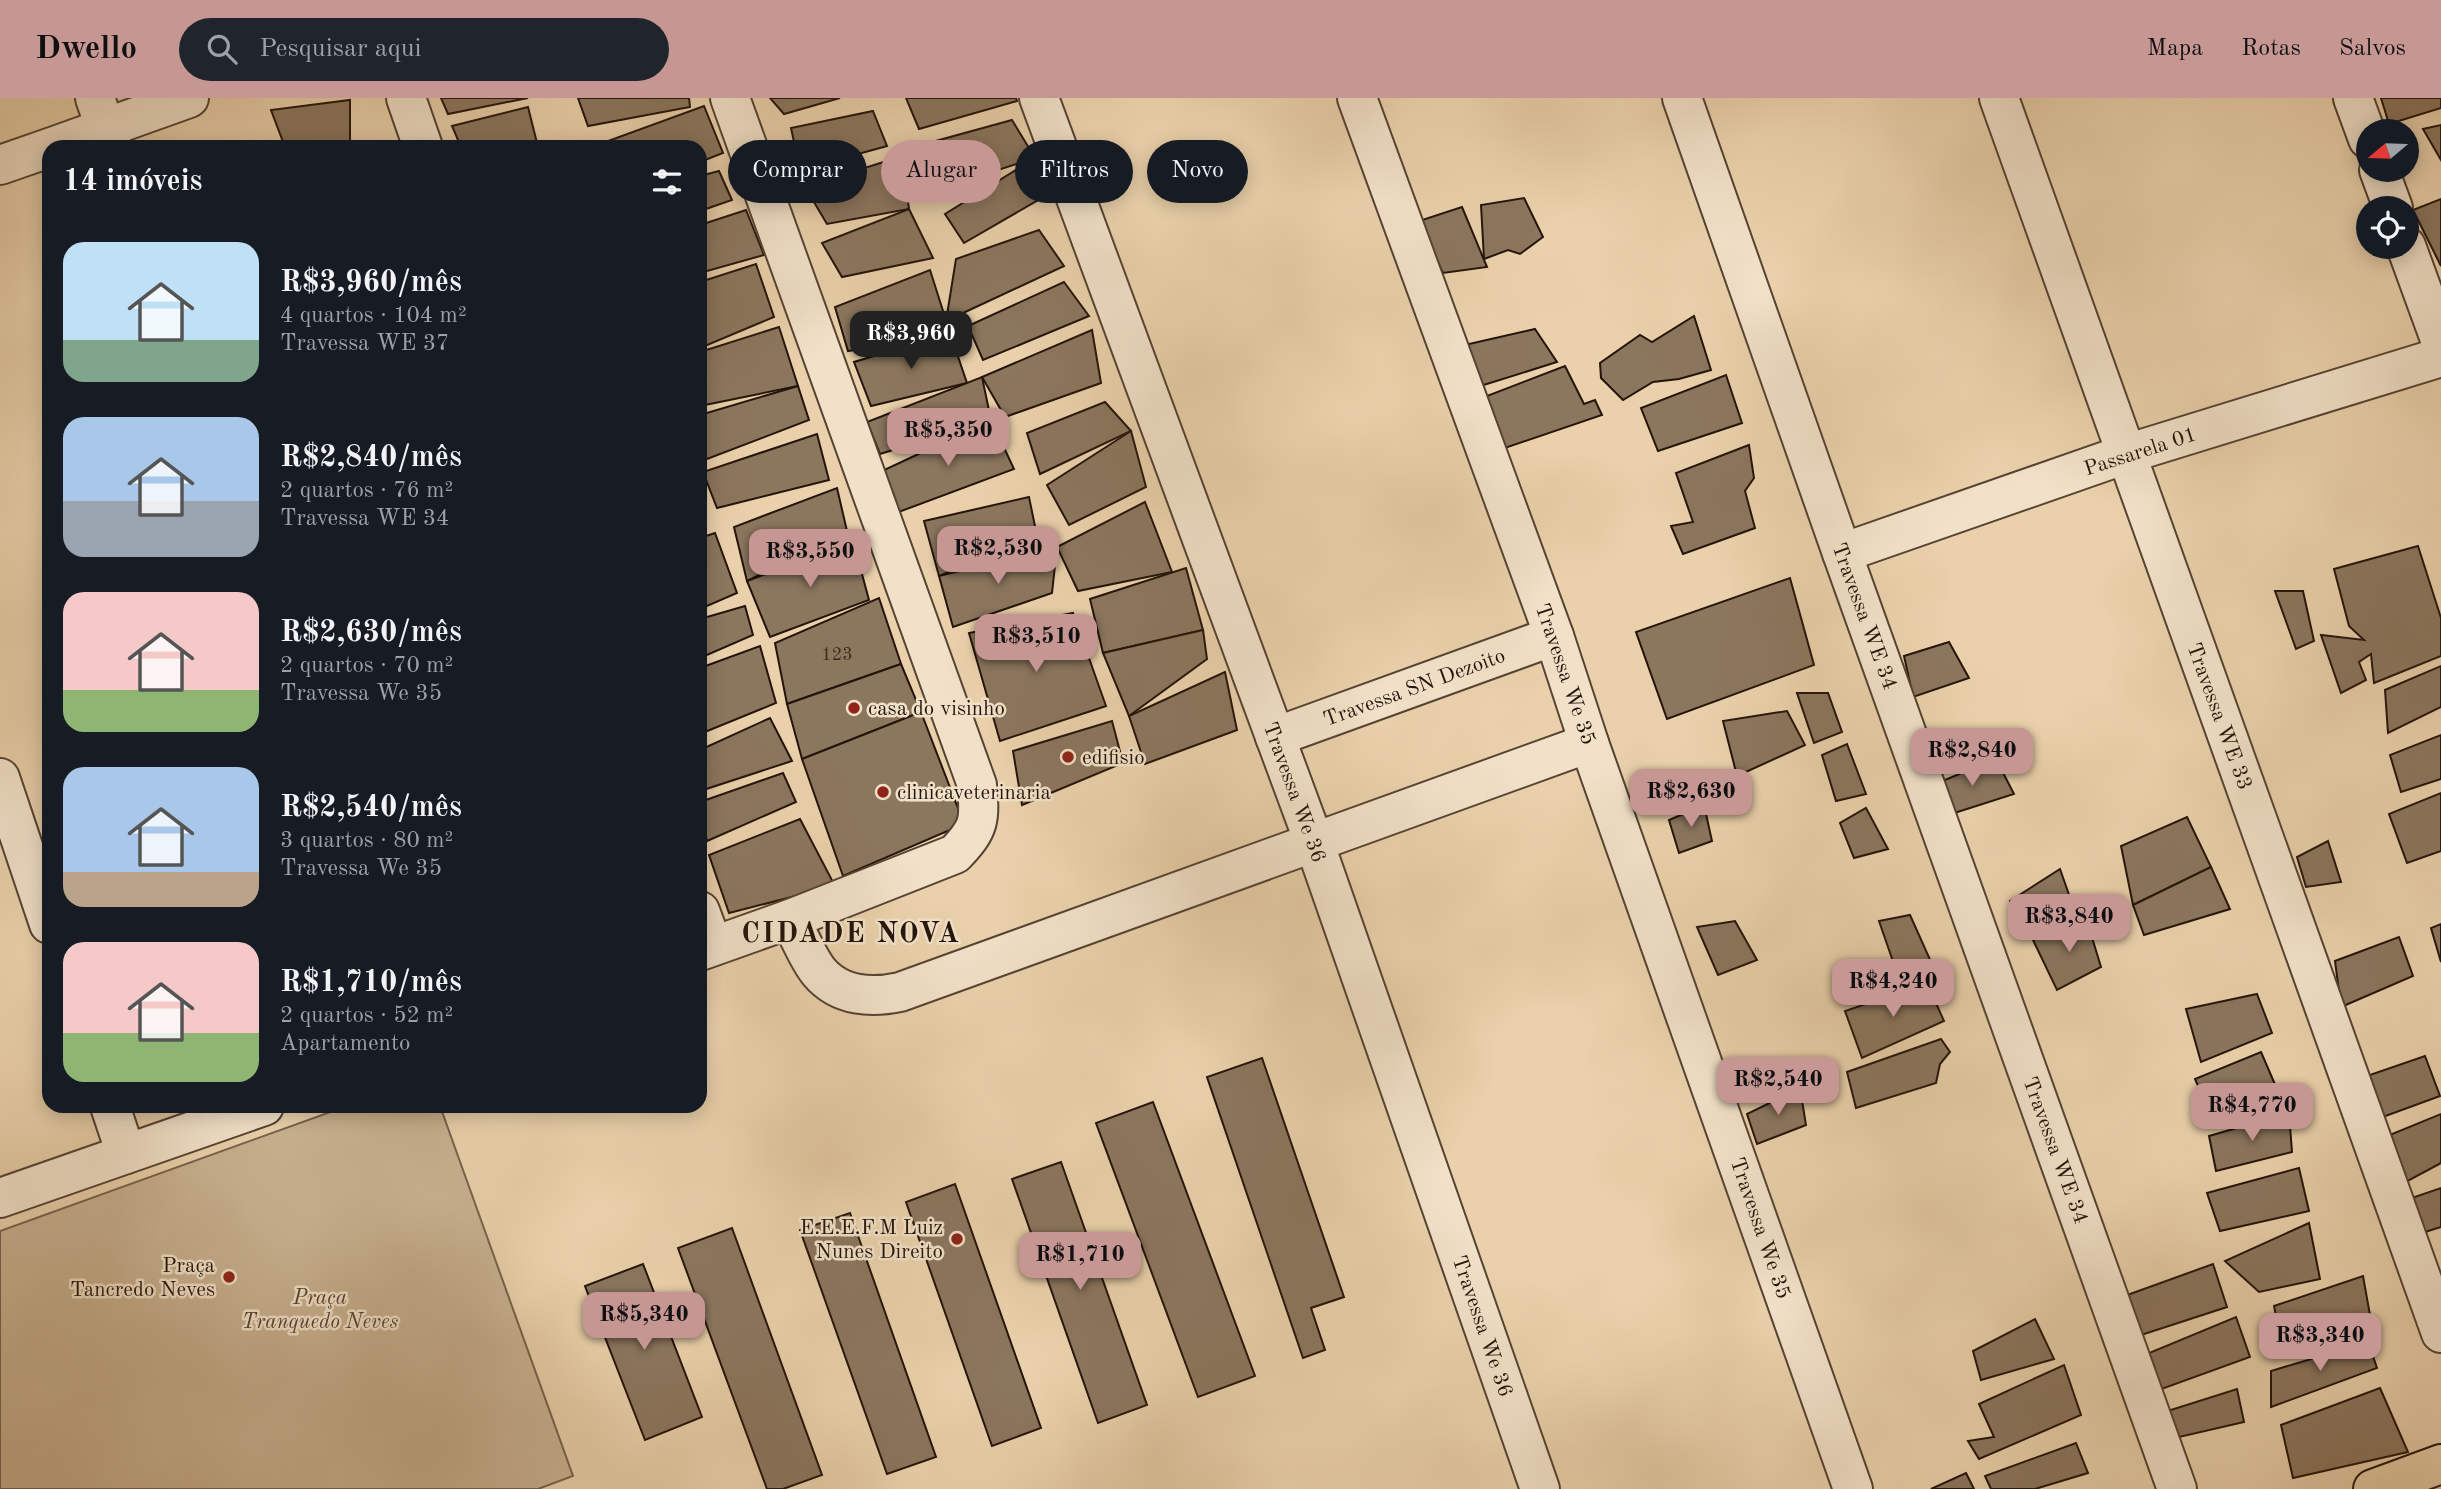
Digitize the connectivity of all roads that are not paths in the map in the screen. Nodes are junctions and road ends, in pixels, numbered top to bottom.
1 (189, 98) edge
2 (406, 98) edge
3 (730, 98) edge
4 (1039, 98) edge
5 (1357, 98) edge
6 (1682, 98) edge
7 (1999, 98) edge
8 (2353, 98) edge
9 (2361, 119) edge
10 (104, 125) edge
11 (69, 140) edge
12 (421, 140) edge
13 (42, 151) edge
14 (0, 165) edge
15 (2411, 259) edge
16 (2441, 342) edge
17 (2441, 357) edge
18 (2126, 454) junction
19 (1842, 553) junction
20 (1554, 636) junction
21 (1275, 737) junction
22 (1589, 743) junction
23 (0, 778) edge
24 (1314, 842) junction
25 (42, 903) edge
26 (790, 919) junction
27 (707, 935) edge
28 (112, 1113) edge
29 (244, 1113) edge
30 (126, 1154) junction
31 (0, 1198) edge
32 (2441, 1333) edge
33 (2441, 1464) edge
34 (1540, 1489) edge
35 (1853, 1489) edge
36 (2177, 1489) edge
37 (2374, 1489) edge

1 - 10 street
2 - 12 street
3 - 26 street
4 - 21 street, Travessa We 36
5 - 20 street, Travessa We 35
6 - 19 street, Travessa WE 34
7 - 18 street, Travessa WE 33
8 - 9 street
10 - 11 street
13 - 14 street
15 - 16 street
17 - 18 street, Passarela 01
18 - 19 street, Passarela 01
18 - 32 street, Travessa WE 33
19 - 36 street, Travessa WE 34
20 - 21 street, Travessa SN Dezoito
20 - 22 street, Travessa We 35
21 - 24 street, Travessa We 36
22 - 24 street
22 - 35 street, Travessa We 35
23 - 25 street
24 - 26 street
24 - 34 street, Travessa We 36
26 - 27 street
28 - 30 street
29 - 30 street
30 - 31 street
33 - 37 main road

